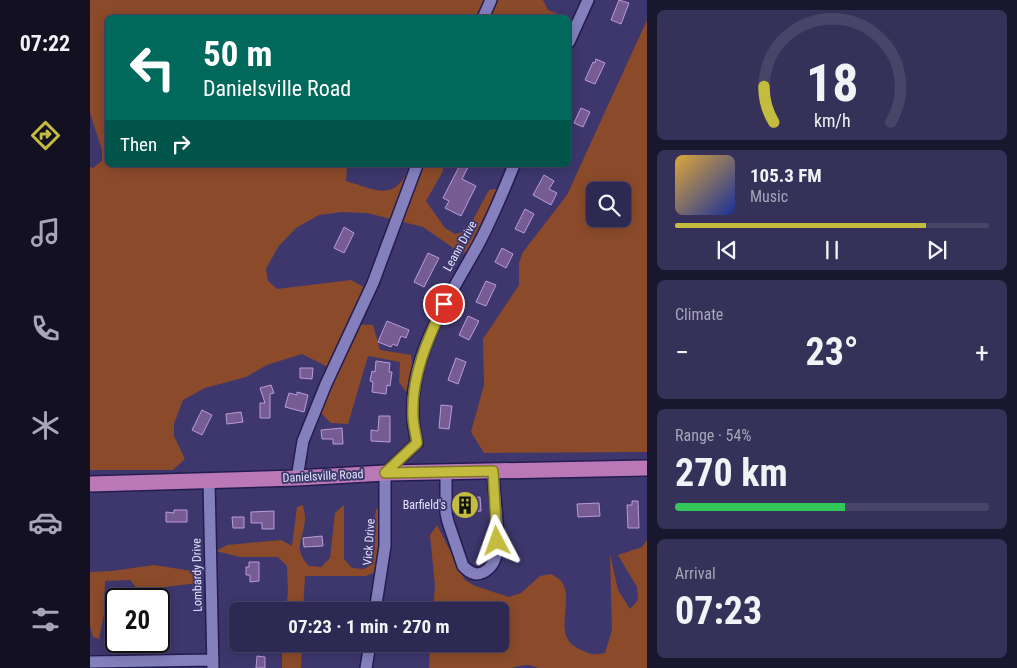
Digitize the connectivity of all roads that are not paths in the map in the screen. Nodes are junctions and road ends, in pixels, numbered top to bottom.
1 (491, 0) edge
2 (588, 0) edge
3 (484, 15) edge
4 (571, 38) edge
5 (416, 167) edge
6 (513, 167) edge
7 (647, 468) edge
8 (493, 471) junction
9 (446, 472) junction
10 (385, 473) junction
11 (297, 478) junction
12 (209, 481) junction
13 (90, 484) edge
14 (376, 602) edge
15 (369, 652) edge
16 (90, 662) edge
17 (213, 664) edge
18 (366, 668) edge

1 - 3 street
2 - 4 street
5 - 11 street
6 - 10 street, Leann Drive
7 - 8 main road, Danielsville Road
8 - 9 main road, Danielsville Road
8 - 9 street
9 - 10 main road, Danielsville Road
10 - 11 main road, Danielsville Road
10 - 14 street, Vick Drive
11 - 12 main road, Danielsville Road
12 - 13 main road, Danielsville Road
12 - 17 street, Lombardy Drive
15 - 18 street
16 - 17 street

